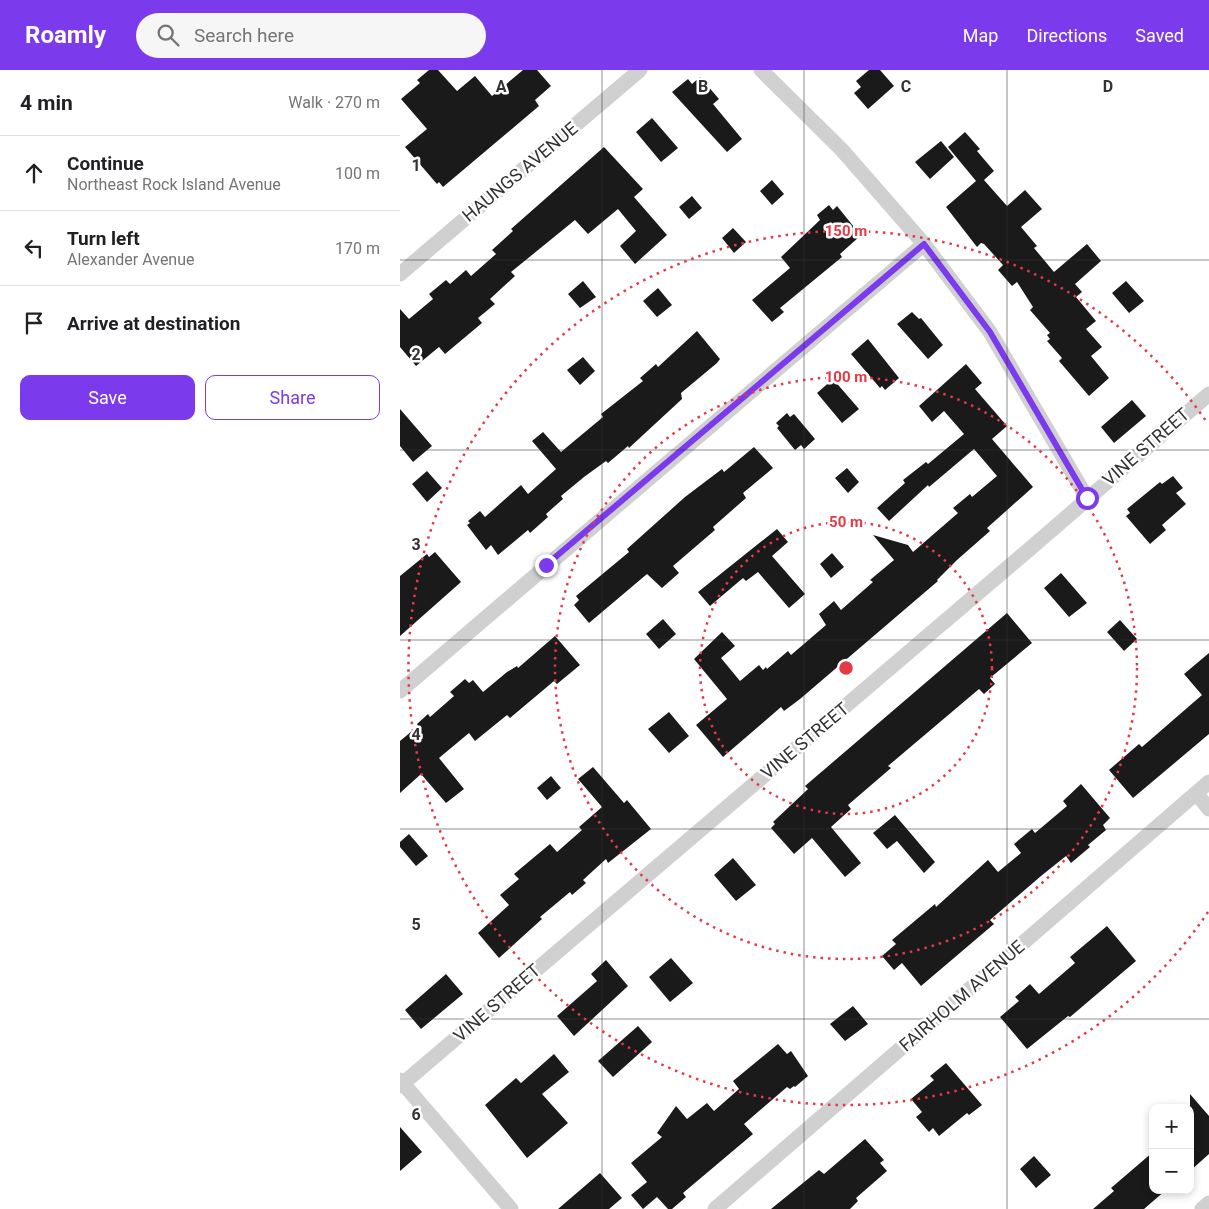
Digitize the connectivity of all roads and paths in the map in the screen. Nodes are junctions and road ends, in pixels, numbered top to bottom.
1 (640, 70) edge
2 (761, 70) edge
3 (924, 244) junction
4 (400, 274) edge
5 (1209, 394) edge
6 (1087, 498) junction
7 (400, 691) edge
8 (1209, 782) edge
9 (1196, 793) junction
10 (1209, 809) edge
11 (401, 1083) edge
12 (1209, 1203) edge
13 (511, 1209) edge
14 (715, 1209) edge
15 (1202, 1209) edge

1 - 4 street, HAUNGS AVENUE
2 - 3 street
3 - 6 street
3 - 7 street
5 - 6 street, VINE STREET
6 - 11 street, VINE STREET
8 - 9 street, FAIRHOLM AVENUE
9 - 10 street
9 - 14 street, FAIRHOLM AVENUE
11 - 13 street
12 - 15 street

